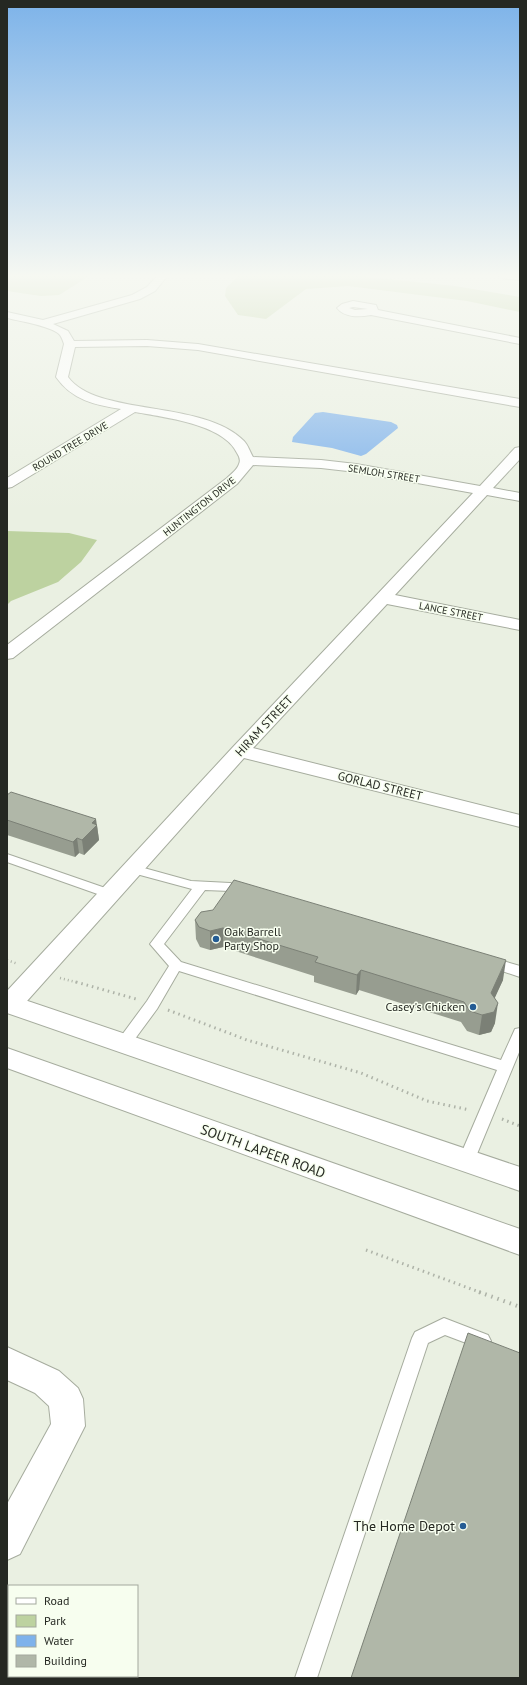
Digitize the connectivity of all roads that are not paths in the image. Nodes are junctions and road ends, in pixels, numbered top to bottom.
1 (67, 354) edge
2 (236, 354) edge
3 (520, 403) edge
4 (132, 408) junction
5 (520, 451) edge
6 (247, 461) junction
7 (7, 484) edge
8 (482, 490) junction
9 (520, 497) edge
10 (383, 598) junction
11 (520, 625) edge
12 (7, 654) edge
13 (240, 751) junction
14 (520, 821) edge
15 (7, 858) edge
16 (133, 869) junction
17 (202, 885) junction
18 (110, 894) junction
19 (260, 896) edge
20 (478, 959) edge
21 (176, 965) junction
22 (520, 972) edge
23 (9, 1003) edge
24 (520, 1033) edge
25 (124, 1043) junction
26 (7, 1058) edge
27 (506, 1067) junction
28 (466, 1161) junction
29 (520, 1179) edge
30 (520, 1242) edge
31 (499, 1348) edge
32 (7, 1363) edge
33 (7, 1541) edge
34 (306, 1678) edge

1 - 4 street
2 - 3 street
4 - 6 street
4 - 7 street, ROUND TREE DRIVE
5 - 8 street, HIRAM STREET
6 - 8 street, SEMLOH STREET
6 - 12 street, HUNTINGTON DRIVE
8 - 9 street, SEMLOH STREET
8 - 10 street, HIRAM STREET
10 - 11 street, LANCE STREET
10 - 13 street, HIRAM STREET
13 - 14 street, GORLAD STREET
13 - 16 street, HIRAM STREET
15 - 18 lane
16 - 17 lane
16 - 18 street, HIRAM STREET
17 - 19 lane
17 - 21 lane
18 - 23 street, HIRAM STREET
20 - 22 lane
21 - 25 lane
21 - 27 lane
23 - 25 street
24 - 27 lane
25 - 28 street
26 - 30 street, SOUTH LAPEER ROAD
27 - 28 lane
28 - 29 street
31 - 34 lane
32 - 33 street

